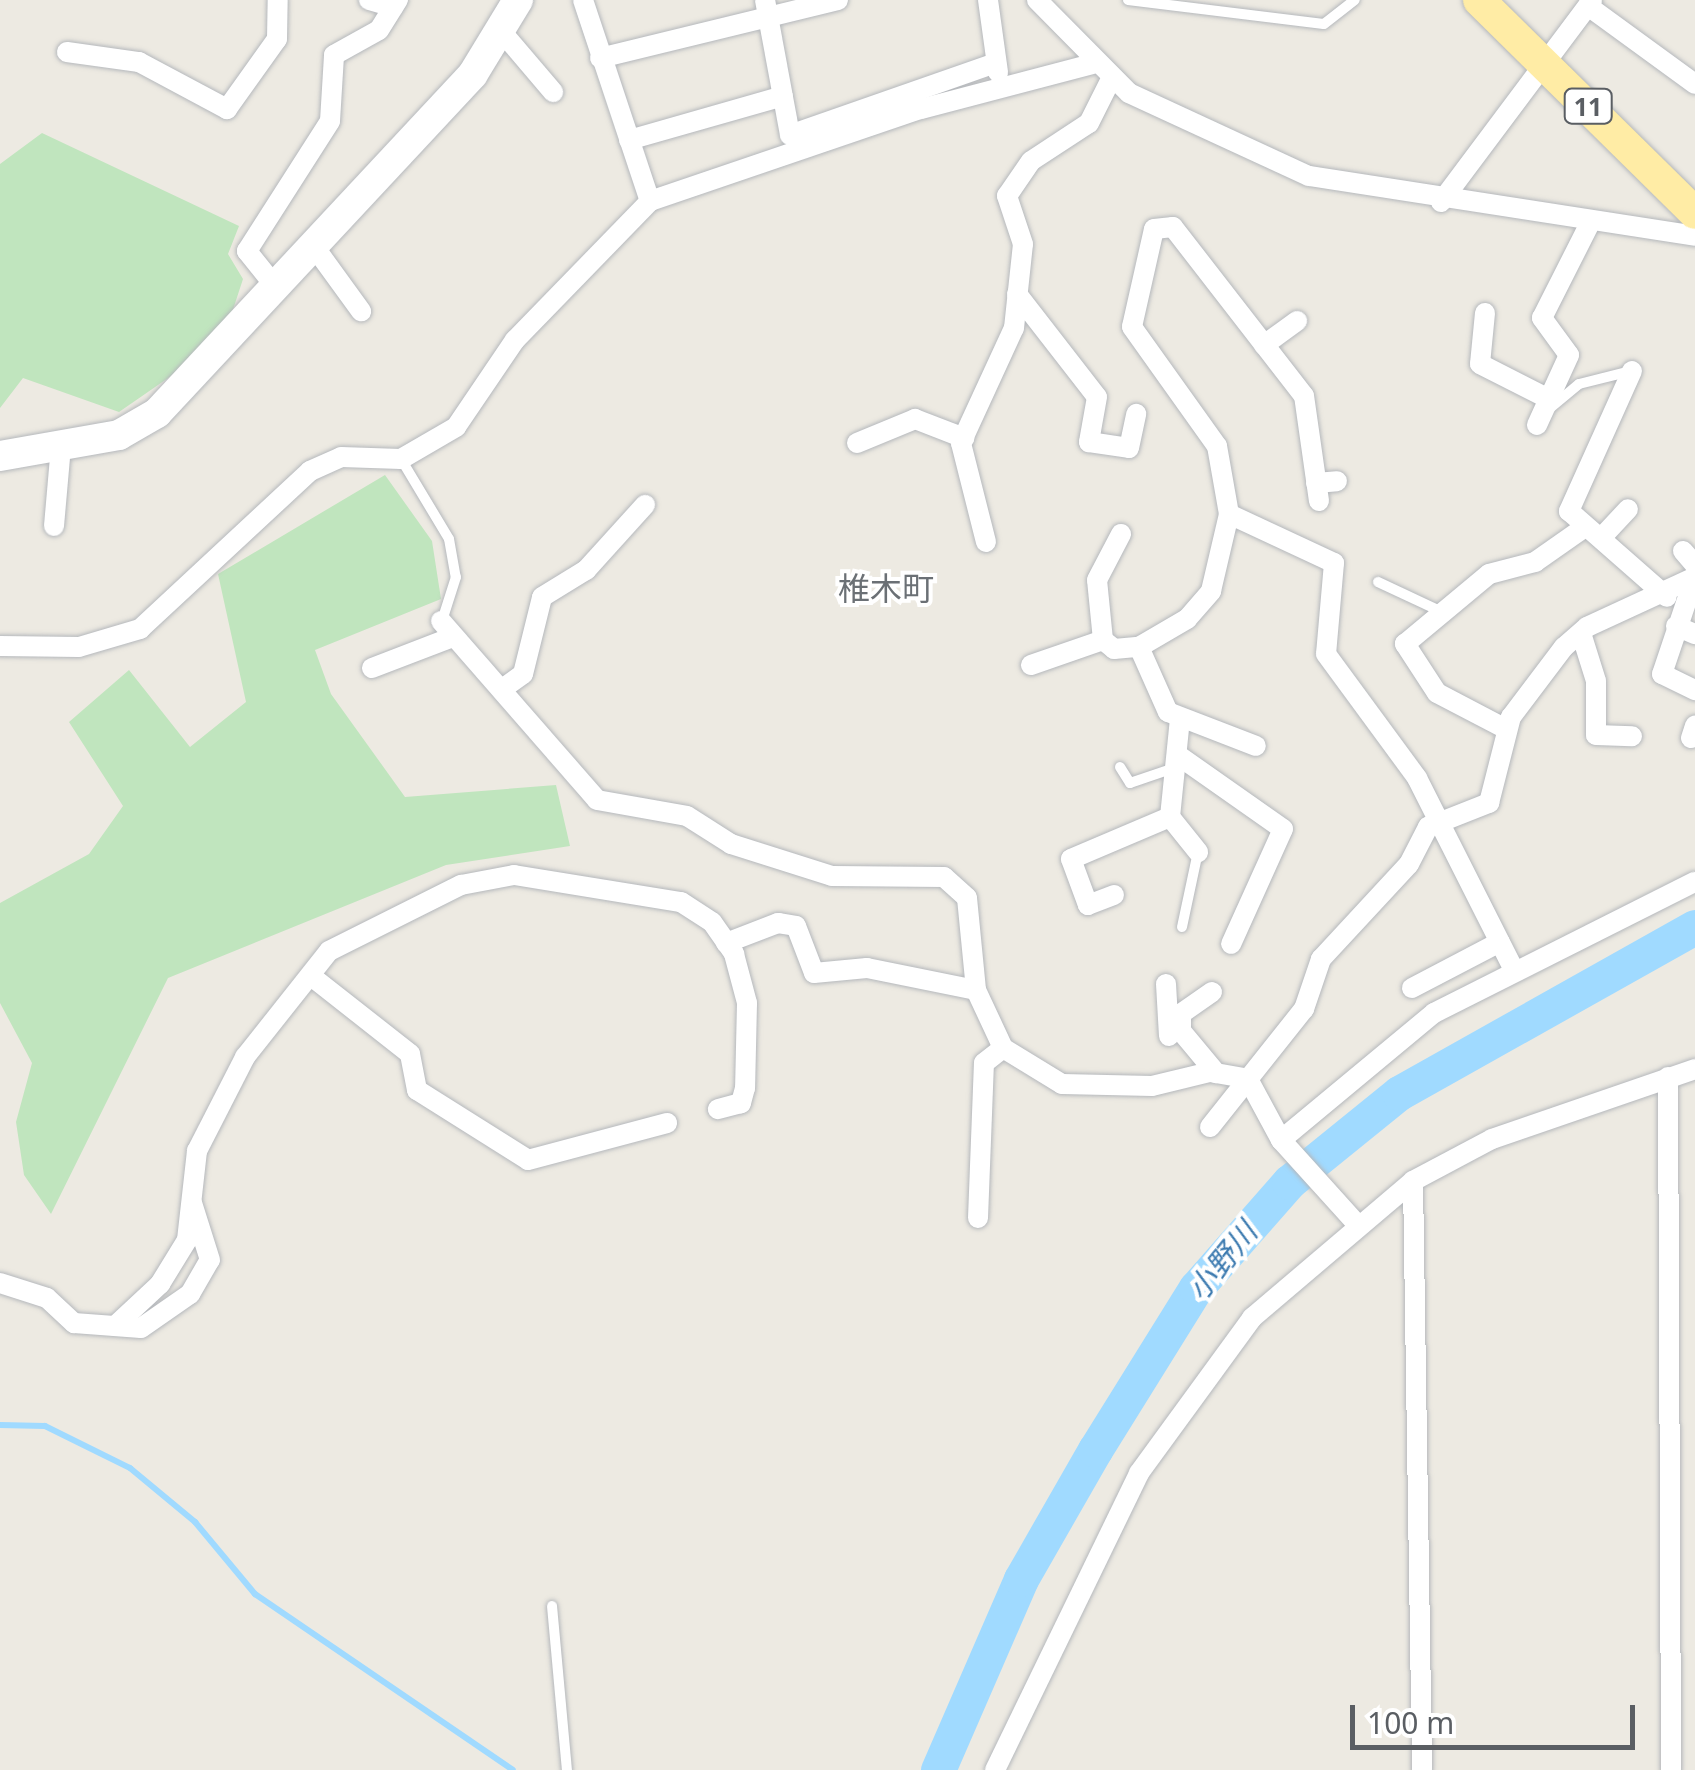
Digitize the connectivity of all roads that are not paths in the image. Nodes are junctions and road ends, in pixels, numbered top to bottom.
1 (278, 0) edge
2 (369, 0) edge
3 (518, 0) edge
4 (584, 0) edge
5 (838, 0) edge
6 (988, 0) edge
7 (1037, 0) edge
8 (1128, 0) edge
9 (1355, 0) edge
10 (1479, 0) edge
11 (1590, 3) edge
12 (396, 4) edge
13 (767, 8) edge
14 (502, 32) junction
15 (67, 52) dead end
16 (600, 58) junction
17 (1544, 62) junction
18 (996, 63) junction
19 (1092, 64) junction
20 (1111, 79) junction
21 (1695, 84) edge
22 (1003, 87) junction
23 (552, 92) dead end
24 (783, 96) junction
25 (629, 140) junction
26 (650, 201) junction
27 (1441, 202) junction
28 (1695, 213) edge
29 (1591, 220) junction
30 (1695, 236) edge
31 (313, 245) junction
32 (275, 286) junction
33 (1018, 294) junction
34 (361, 310) dead end
35 (1485, 314) dead end
36 (1296, 321) dead end
37 (1264, 345) junction
38 (1632, 371) joint
39 (1542, 413) junction
40 (1136, 414) dead end
41 (964, 438) junction
42 (857, 442) dead end
43 (60, 446) junction
44 (0, 456) edge
45 (401, 459) junction
46 (1324, 488) dead end
47 (645, 506) dead end
48 (1628, 510) dead end
49 (1230, 514) junction
50 (54, 526) dead end
51 (1593, 532) junction
52 (1121, 534) dead end
53 (986, 542) dead end
54 (1692, 571) edge
55 (1378, 582) dead end
56 (1667, 597) junction
57 (1436, 610) junction
58 (446, 630) junction
59 (1686, 630) edge
60 (1581, 633) junction
61 (1103, 640) junction
62 (0, 646) edge
63 (1139, 647) junction
64 (1031, 664) dead end
65 (372, 668) dead end
66 (506, 687) junction
67 (1695, 690) edge
68 (1180, 719) junction
69 (1506, 729) junction
70 (1632, 736) dead end
71 (1256, 746) dead end
72 (1178, 761) junction
73 (1120, 766) dead end
74 (1170, 817) junction
75 (1440, 824) junction
76 (1198, 852) joint
77 (1695, 882) edge
78 (1114, 895) dead end
79 (1182, 927) dead end
80 (1500, 942) junction
81 (726, 943) junction
82 (1231, 944) dead end
83 (1515, 972) junction
84 (310, 976) junction
85 (1166, 984) dead end
86 (1412, 988) dead end
87 (976, 990) junction
88 (1212, 992) dead end
89 (1003, 1048) junction
90 (1695, 1069) edge
91 (1210, 1074) junction
92 (1668, 1077) junction
93 (1248, 1079) junction
94 (718, 1109) dead end
95 (667, 1122) dead end
96 (1210, 1127) dead end
97 (1284, 1143) junction
98 (1413, 1180) junction
99 (188, 1193) junction
100 (978, 1218) dead end
101 (1352, 1219) junction
102 (0, 1284) edge
103 (115, 1326) junction
104 (552, 1606) dead end
105 (567, 1770) edge
106 (995, 1770) edge
107 (1422, 1770) edge
108 (1671, 1770) edge

1 - 15 street
2 - 12 street
3 - 14 street
4 - 16 street
5 - 13 street
6 - 18 street
7 - 19 street
8 - 9 lane
10 - 17 main road, 11
11 - 17 street
11 - 21 street
12 - 32 street
13 - 16 street
13 - 24 street
14 - 23 street
14 - 31 street
16 - 25 street
17 - 27 street
17 - 28 main road, 11
18 - 22 street
18 - 24 street
19 - 20 street
19 - 22 street
20 - 27 street
20 - 33 street
22 - 26 street
24 - 25 street
25 - 26 street
26 - 45 street
27 - 29 street
29 - 30 street
29 - 39 street
31 - 32 street
31 - 34 street
32 - 43 street
33 - 40 street
33 - 41 street
35 - 39 street
36 - 37 street
37 - 46 street
37 - 49 street
38 - 39 lane
38 - 51 street
41 - 42 street
41 - 53 street
43 - 44 street
43 - 50 street
45 - 58 lane
45 - 62 street
47 - 66 street
48 - 51 street
49 - 63 street
49 - 75 street
51 - 56 street
51 - 57 street
52 - 61 street
54 - 56 street
54 - 59 street
55 - 57 lane
56 - 60 street
57 - 69 street
58 - 65 street
58 - 66 street
59 - 67 street
60 - 69 street
60 - 70 street
61 - 63 street
61 - 64 street
63 - 68 street
66 - 87 street
68 - 71 street
68 - 72 street
69 - 75 street
72 - 73 lane
72 - 74 street
72 - 82 street
74 - 76 street
74 - 78 street
75 - 80 street
75 - 93 street
76 - 79 lane
77 - 83 street
80 - 83 street
80 - 86 street
81 - 84 street
81 - 87 street
81 - 94 street
83 - 97 street
84 - 95 street
84 - 99 street
85 - 91 street
87 - 89 street
88 - 91 street
89 - 91 street
89 - 100 street
90 - 92 street
91 - 93 street
92 - 98 street
92 - 108 street
93 - 96 street
93 - 97 street
97 - 101 street
98 - 101 street
98 - 107 street
99 - 103 street
99 - 103 street
101 - 106 street
102 - 103 street
104 - 105 lane

